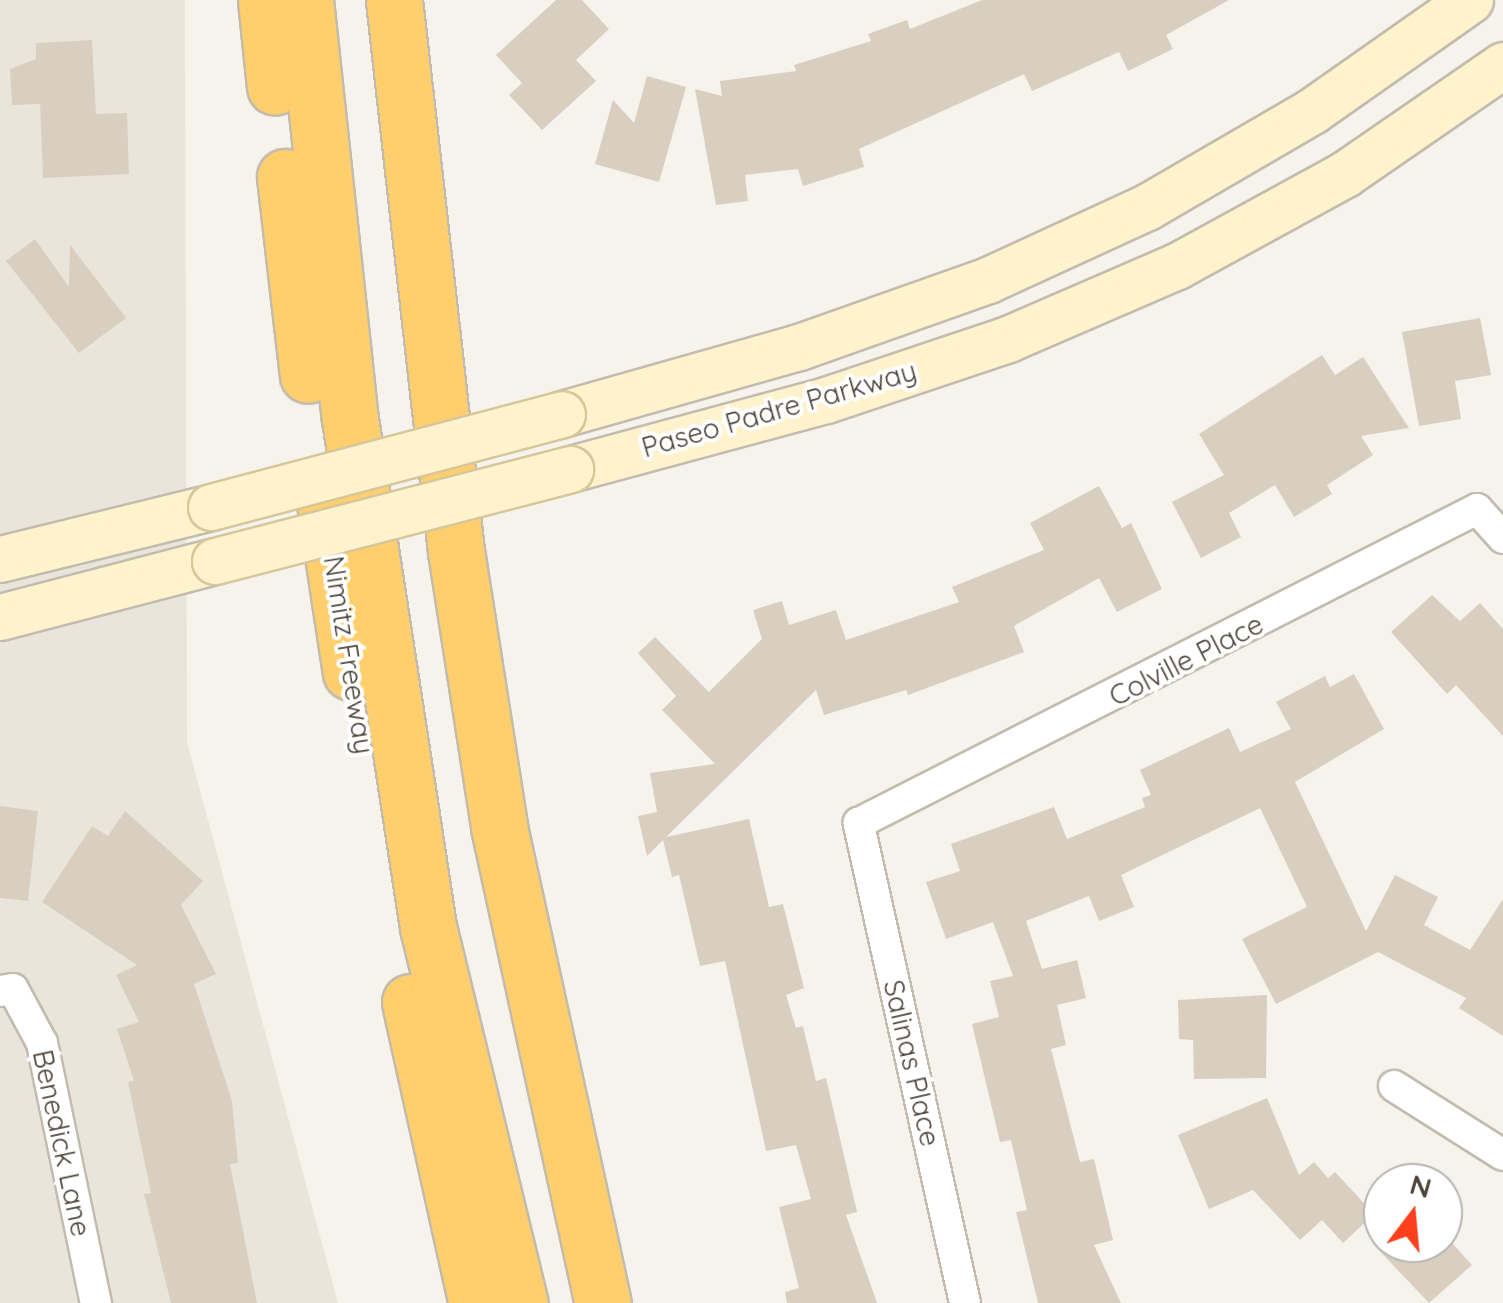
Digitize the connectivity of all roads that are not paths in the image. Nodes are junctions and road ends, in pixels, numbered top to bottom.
1 (266, 0) edge
2 (305, 0) edge
3 (394, 0) edge
4 (1470, 0) edge
5 (1503, 64) edge
6 (1503, 538) edge
7 (0, 559) edge
8 (0, 617) edge
9 (858, 823) joint
10 (6, 990) edge
11 (1394, 1086) dead end
12 (1503, 1155) edge
13 (96, 1303) edge
14 (476, 1303) edge
15 (520, 1303) edge
16 (602, 1303) edge
17 (966, 1303) edge

1 - 14 highway, Nimitz Freeway
2 - 15 highway
3 - 16 highway
4 - 7 main road, Paseo Padre Parkway, bridge
5 - 8 main road, Paseo Padre Parkway, bridge
6 - 9 street, Colville Place
9 - 17 street, Salinas Place
10 - 13 street, Benedick Lane
11 - 12 street

